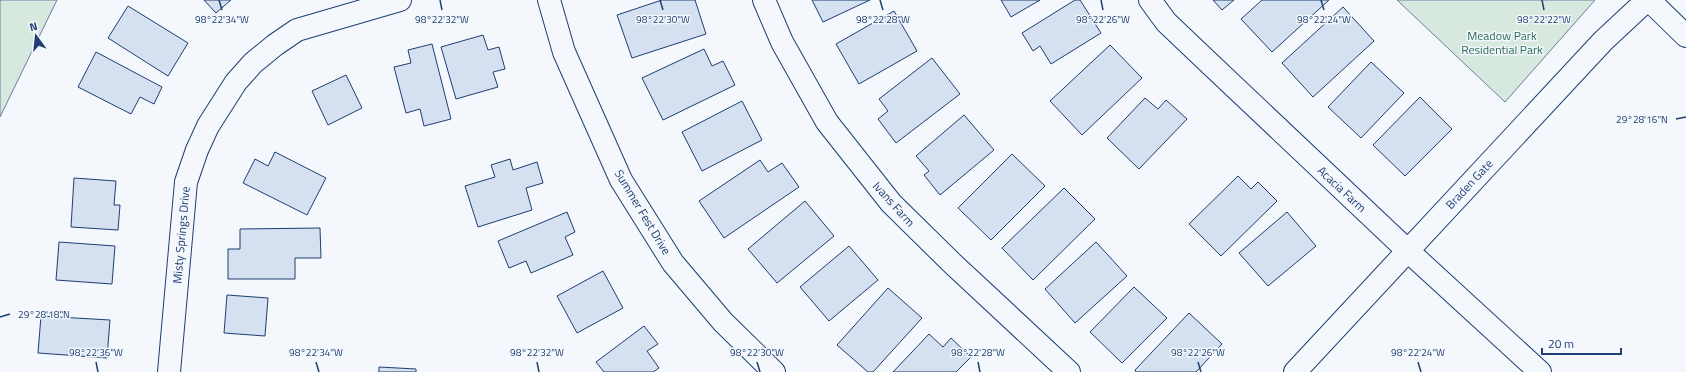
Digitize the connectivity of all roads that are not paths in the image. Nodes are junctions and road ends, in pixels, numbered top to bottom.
1 (400, 0) edge
2 (549, 0) edge
3 (764, 0) edge
4 (1150, 0) edge
5 (1648, 0) edge
6 (1686, 36) edge
7 (1408, 251) junction
8 (169, 372) edge
9 (774, 372) edge
10 (1069, 372) edge
11 (1295, 372) edge
12 (1540, 372) edge

1 - 8 street, Misty Springs Drive
2 - 9 street, Summer Fest Drive
3 - 10 street, Ivans Farm
4 - 7 street, Acacia Farm
5 - 6 street
5 - 7 street, Braden Gate
7 - 11 street, Braden Gate
7 - 12 street, Acacia Farm

